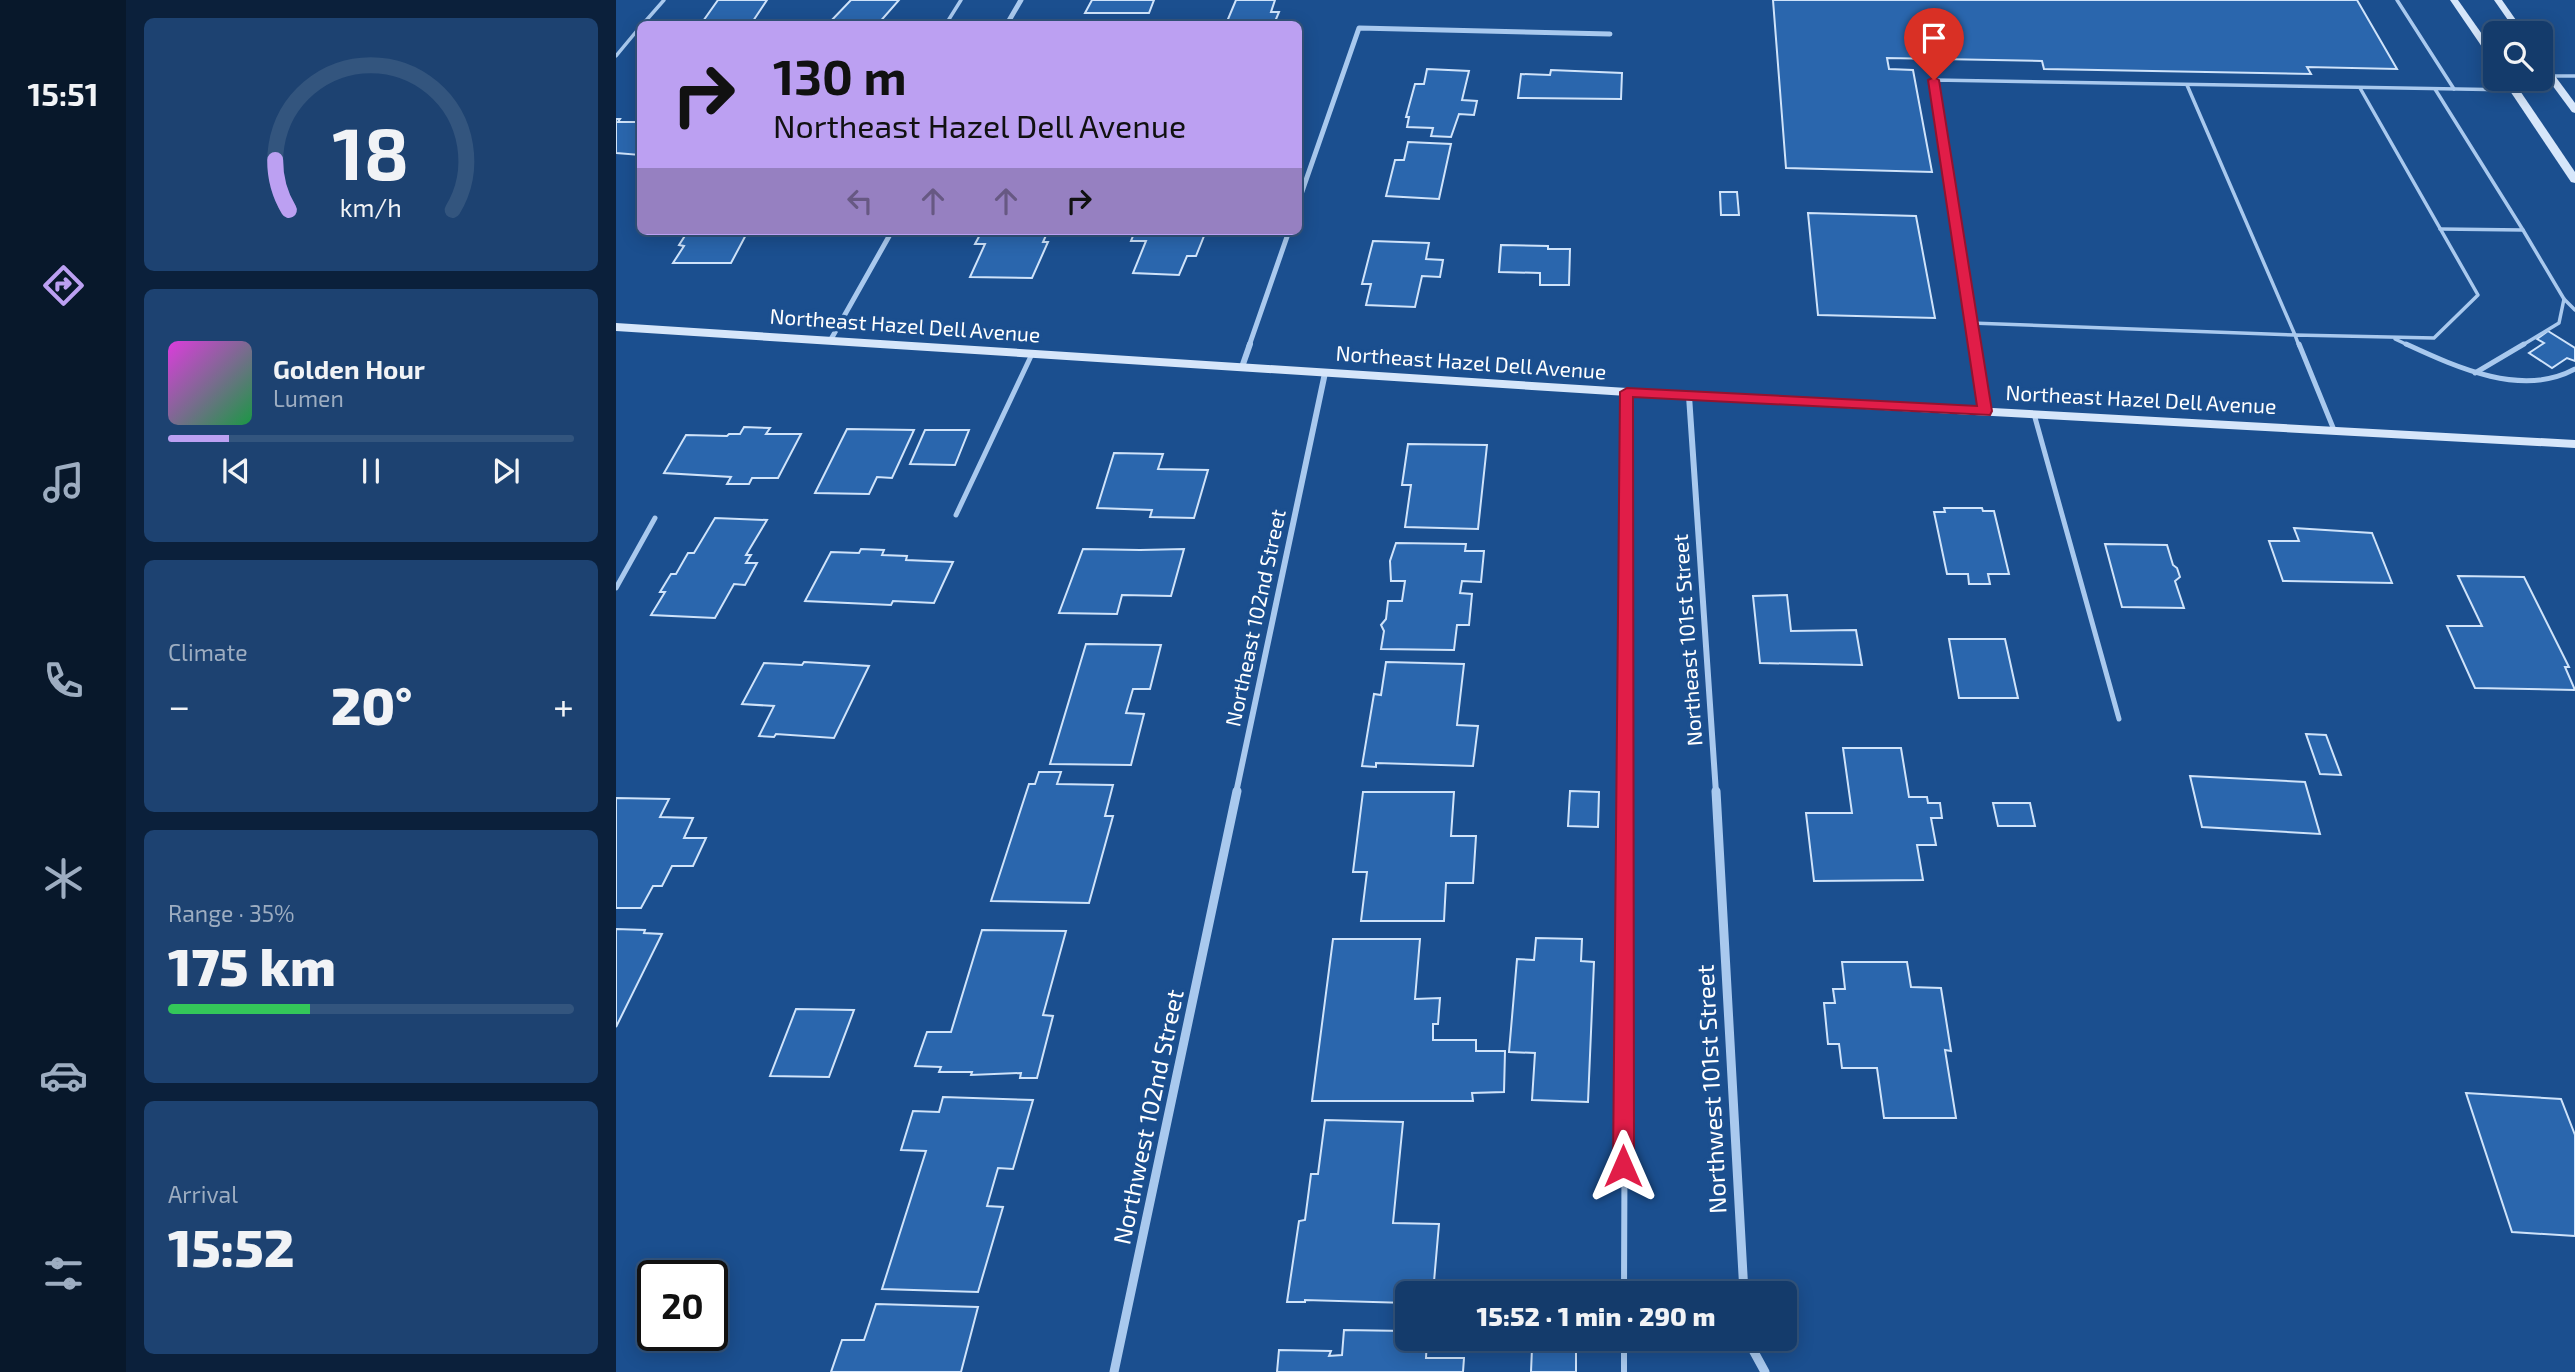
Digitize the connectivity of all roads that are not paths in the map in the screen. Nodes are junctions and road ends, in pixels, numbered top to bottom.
1 (664, 0) edge
2 (961, 0) edge
3 (1021, 0) edge
4 (2397, 0) edge
5 (2454, 0) edge
6 (2498, 0) edge
7 (646, 21) edge
8 (948, 21) edge
9 (1009, 21) edge
10 (2513, 21) edge
11 (637, 32) edge
12 (1610, 34) dead end
13 (2483, 42) edge
14 (616, 56) edge
15 (2575, 75) edge
16 (2553, 76) edge
17 (2553, 80) edge
18 (2187, 85) junction
19 (2360, 88) junction
20 (2435, 89) junction
21 (2454, 89) junction
22 (2483, 89) edge
23 (2516, 91) edge
24 (2575, 110) edge
25 (2575, 180) edge
26 (1302, 192) edge
27 (2440, 229) junction
28 (2523, 230) junction
29 (890, 235) edge
30 (1288, 235) edge
31 (2564, 299) junction
32 (2575, 310) edge
33 (1971, 323) junction
34 (616, 327) edge
35 (2295, 335) junction
36 (2391, 337) junction
37 (830, 341) junction
38 (1032, 354) junction
39 (1242, 367) junction
40 (2575, 369) edge
41 (1325, 373) junction
42 (2475, 373) junction
43 (1627, 392) junction
44 (1689, 396) junction
45 (1985, 411) junction
46 (2034, 414) junction
47 (2334, 430) junction
48 (2575, 444) edge
49 (956, 515) dead end
50 (655, 518) dead end
51 (616, 588) edge
52 (2119, 719) dead end
53 (1221, 870) joint
54 (1722, 883) joint
55 (1624, 1281) edge
56 (1743, 1281) edge
57 (1624, 1351) edge
58 (1753, 1351) edge
59 (1114, 1372) edge
60 (1624, 1372) edge
61 (1765, 1372) edge

1 - 7 lane
2 - 8 lane
3 - 9 street
4 - 21 lane
5 - 13 street
6 - 10 street
11 - 14 lane
12 - 26 street
15 - 16 lane
17 - 24 street
18 - 19 lane
18 - 33 lane
18 - 35 lane
19 - 20 lane
19 - 27 lane
20 - 21 lane
20 - 28 lane
21 - 22 lane
23 - 25 street
27 - 28 lane
27 - 36 lane
28 - 31 lane
29 - 37 street
30 - 39 street
31 - 32 lane
31 - 42 lane
33 - 35 lane
33 - 45 lane
34 - 37 street, Northeast Hazel Dell Avenue
35 - 36 lane
35 - 47 lane
36 - 42 lane
37 - 38 street, Northeast Hazel Dell Avenue
38 - 39 street, Northeast Hazel Dell Avenue
38 - 49 lane
39 - 41 street, Northeast Hazel Dell Avenue
40 - 42 lane
41 - 43 street, Northeast Hazel Dell Avenue
41 - 53 street, Northeast 102nd Street
43 - 44 street, Northeast Hazel Dell Avenue
43 - 55 lane
44 - 45 street, Northeast Hazel Dell Avenue
44 - 54 street, Northeast 101st Street
45 - 46 street, Northeast Hazel Dell Avenue
46 - 47 street, Northeast Hazel Dell Avenue
46 - 52 lane
47 - 48 street, Northeast Hazel Dell Avenue
50 - 51 lane
53 - 59 street, Northwest 102nd Street
54 - 56 street, Northwest 101st Street
57 - 60 lane
58 - 61 street

